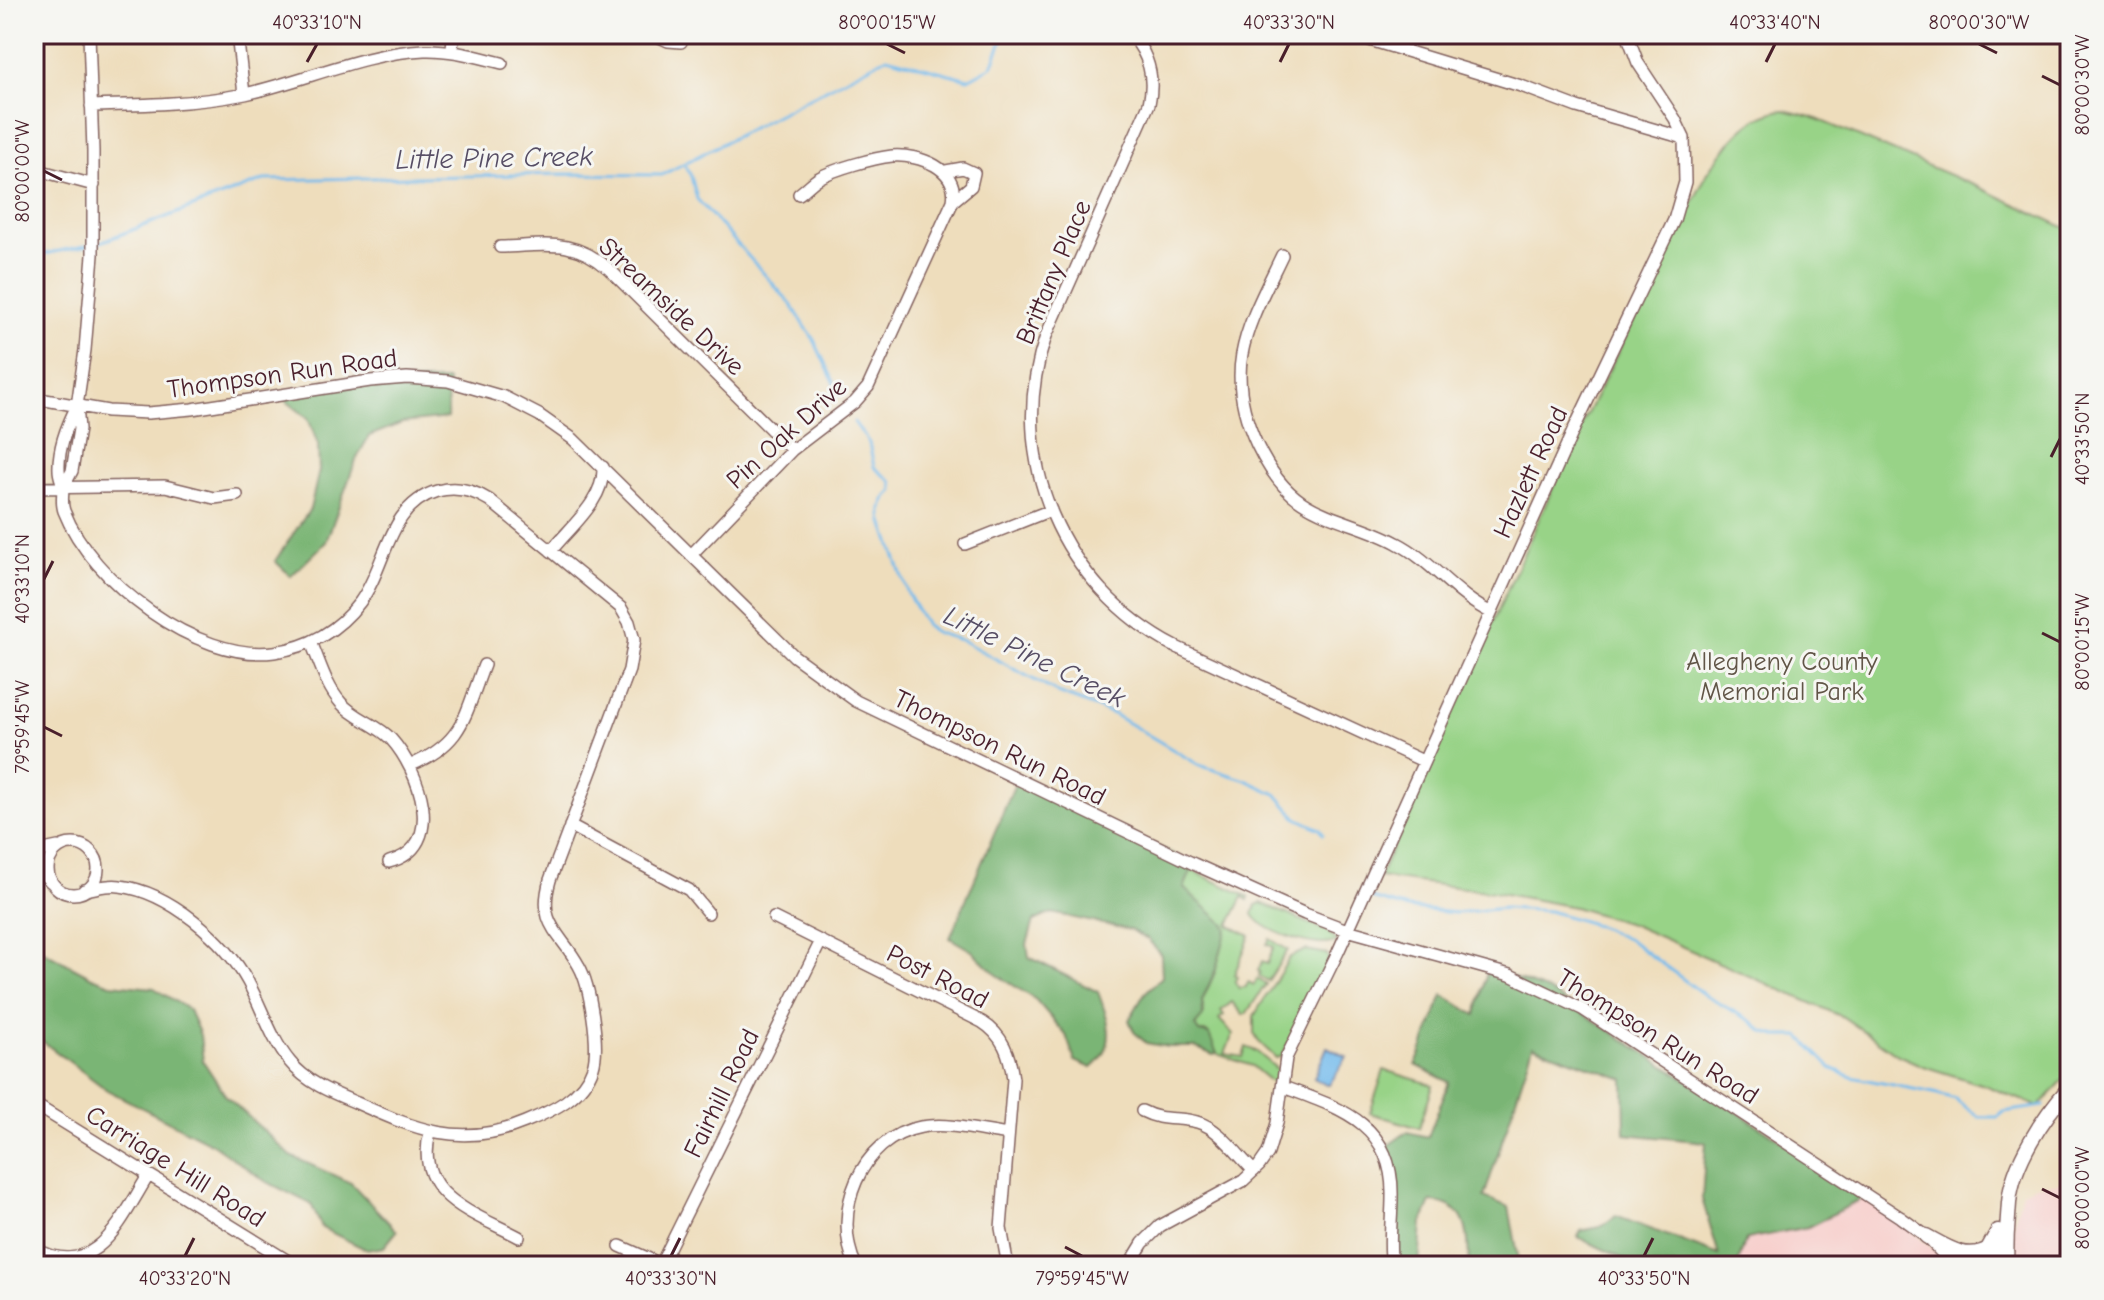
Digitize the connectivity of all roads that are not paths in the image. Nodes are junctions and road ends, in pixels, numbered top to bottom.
1 (89, 34) edge
2 (237, 34) edge
3 (453, 34) edge
4 (653, 34) edge
5 (1132, 34) edge
6 (1350, 34) edge
7 (1627, 34) edge
8 (681, 42) dead end
9 (452, 51) junction
10 (502, 63) dead end
11 (244, 94) junction
12 (91, 106) junction
13 (1684, 138) junction
14 (34, 169) edge
15 (946, 171) junction
16 (94, 185) junction
17 (799, 194) dead end
18 (953, 201) junction
19 (500, 247) dead end
20 (1282, 255) dead end
21 (34, 398) edge
22 (77, 406) junction
23 (792, 450) junction
24 (603, 467) junction
25 (34, 488) edge
26 (63, 488) junction
27 (625, 489) junction
28 (599, 493) junction
29 (237, 495) dead end
30 (1051, 510) junction
31 (965, 544) dead end
32 (551, 551) junction
33 (691, 555) junction
34 (1490, 612) junction
35 (311, 642) junction
36 (484, 665) dead end
37 (1423, 761) junction
38 (409, 766) junction
39 (570, 826) junction
40 (63, 846) junction
41 (34, 852) edge
42 (96, 862) junction
43 (389, 862) dead end
44 (34, 865) edge
45 (54, 885) junction
46 (123, 886) junction
47 (84, 890) junction
48 (708, 913) dead end
49 (774, 918) dead end
50 (1347, 930) junction
51 (821, 941) junction
52 (1283, 1087) junction
53 (2070, 1087) edge
54 (34, 1104) edge
55 (1142, 1111) dead end
56 (430, 1132) junction
57 (1008, 1135) junction
58 (1254, 1171) junction
59 (148, 1176) junction
60 (2009, 1203) junction
61 (1998, 1231) junction
62 (1926, 1236) junction
63 (519, 1237) dead end
64 (620, 1246) dead end
65 (34, 1248) edge
66 (663, 1265) edge
67 (296, 1266) edge
68 (856, 1266) edge
69 (1008, 1266) edge
70 (1129, 1266) edge
71 (1392, 1266) edge
72 (1954, 1266) edge
73 (1993, 1266) edge
74 (2006, 1266) edge

1 - 12 street
2 - 11 street
3 - 9 street
4 - 8 street
5 - 30 street, Brittany Place
6 - 13 street
7 - 13 street, Hazlett Road
9 - 10 street
9 - 11 street
11 - 12 street
12 - 16 street
13 - 34 street, Hazlett Road
14 - 16 street
15 - 17 street, Pin Oak Drive
15 - 18 street
15 - 18 street, Pin Oak Drive
16 - 22 street
18 - 23 street, Pin Oak Drive
19 - 23 street, Streamside Drive
20 - 34 street
21 - 22 street, Thompson Run Road
22 - 24 street, Thompson Run Road
22 - 26 street
23 - 33 street, Pin Oak Drive
24 - 27 street, Thompson Run Road
24 - 28 street
25 - 26 street
26 - 29 street
26 - 35 street
27 - 28 street
27 - 33 street, Thompson Run Road
28 - 32 street
30 - 31 street
30 - 37 street, Brittany Place
32 - 35 street
32 - 39 street
33 - 50 street, Thompson Run Road
34 - 37 street, Hazlett Road
35 - 38 street
36 - 38 street
37 - 50 street, Hazlett Road
38 - 43 street
39 - 48 street
39 - 56 street
40 - 41 street
40 - 42 street
40 - 45 street
42 - 46 street
42 - 47 street
44 - 45 street
45 - 47 street
46 - 47 street
46 - 56 street
49 - 51 street, Post Road
50 - 52 street, Hazlett Road
50 - 62 street, Thompson Run Road
51 - 57 street, Post Road
51 - 66 street, Fairhill Road
52 - 58 street, Hazlett Road
52 - 71 street
53 - 60 main road
54 - 59 street, Carriage Hill Road
55 - 58 street
56 - 63 street
57 - 68 street
57 - 69 street, Post Road
58 - 70 street
59 - 65 street
59 - 67 street, Carriage Hill Road
60 - 61 main road
60 - 74 main road
61 - 62 main road
61 - 73 main road
62 - 72 street, Thompson Run Road
64 - 66 street

